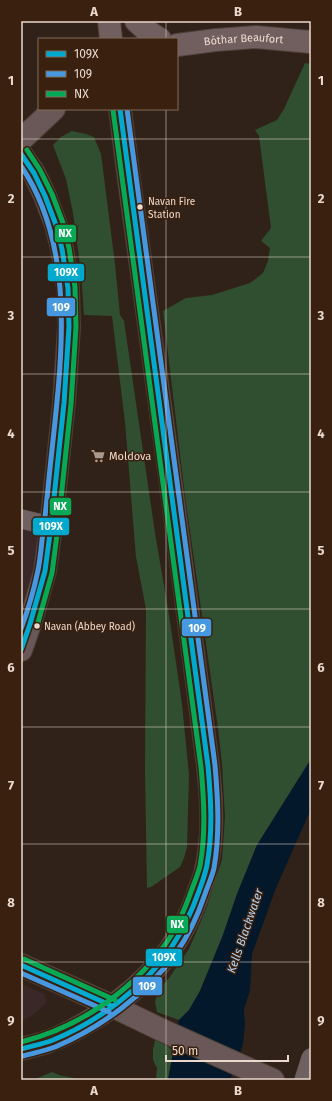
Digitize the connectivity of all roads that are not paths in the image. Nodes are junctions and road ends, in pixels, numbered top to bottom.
1 (109, 21) edge
2 (136, 21) edge
3 (111, 38) edge
4 (158, 38) edge
5 (311, 42) edge
6 (178, 45) edge
7 (53, 110) edge
8 (120, 110) edge
9 (21, 140) edge
10 (21, 154) edge
11 (21, 519) edge
12 (51, 526) junction
13 (21, 650) edge
14 (21, 965) edge
15 (112, 1006) junction
16 (21, 1049) edge
17 (311, 1058) edge
18 (265, 1076) edge
19 (304, 1080) edge

1 - 3 main road
2 - 4 main road
5 - 6 main road, Bóthar Beaufort
7 - 9 main road
8 - 15 main road
10 - 12 main road
11 - 12 street
12 - 13 main road
14 - 15 main road
15 - 16 main road
15 - 18 main road
17 - 19 street

